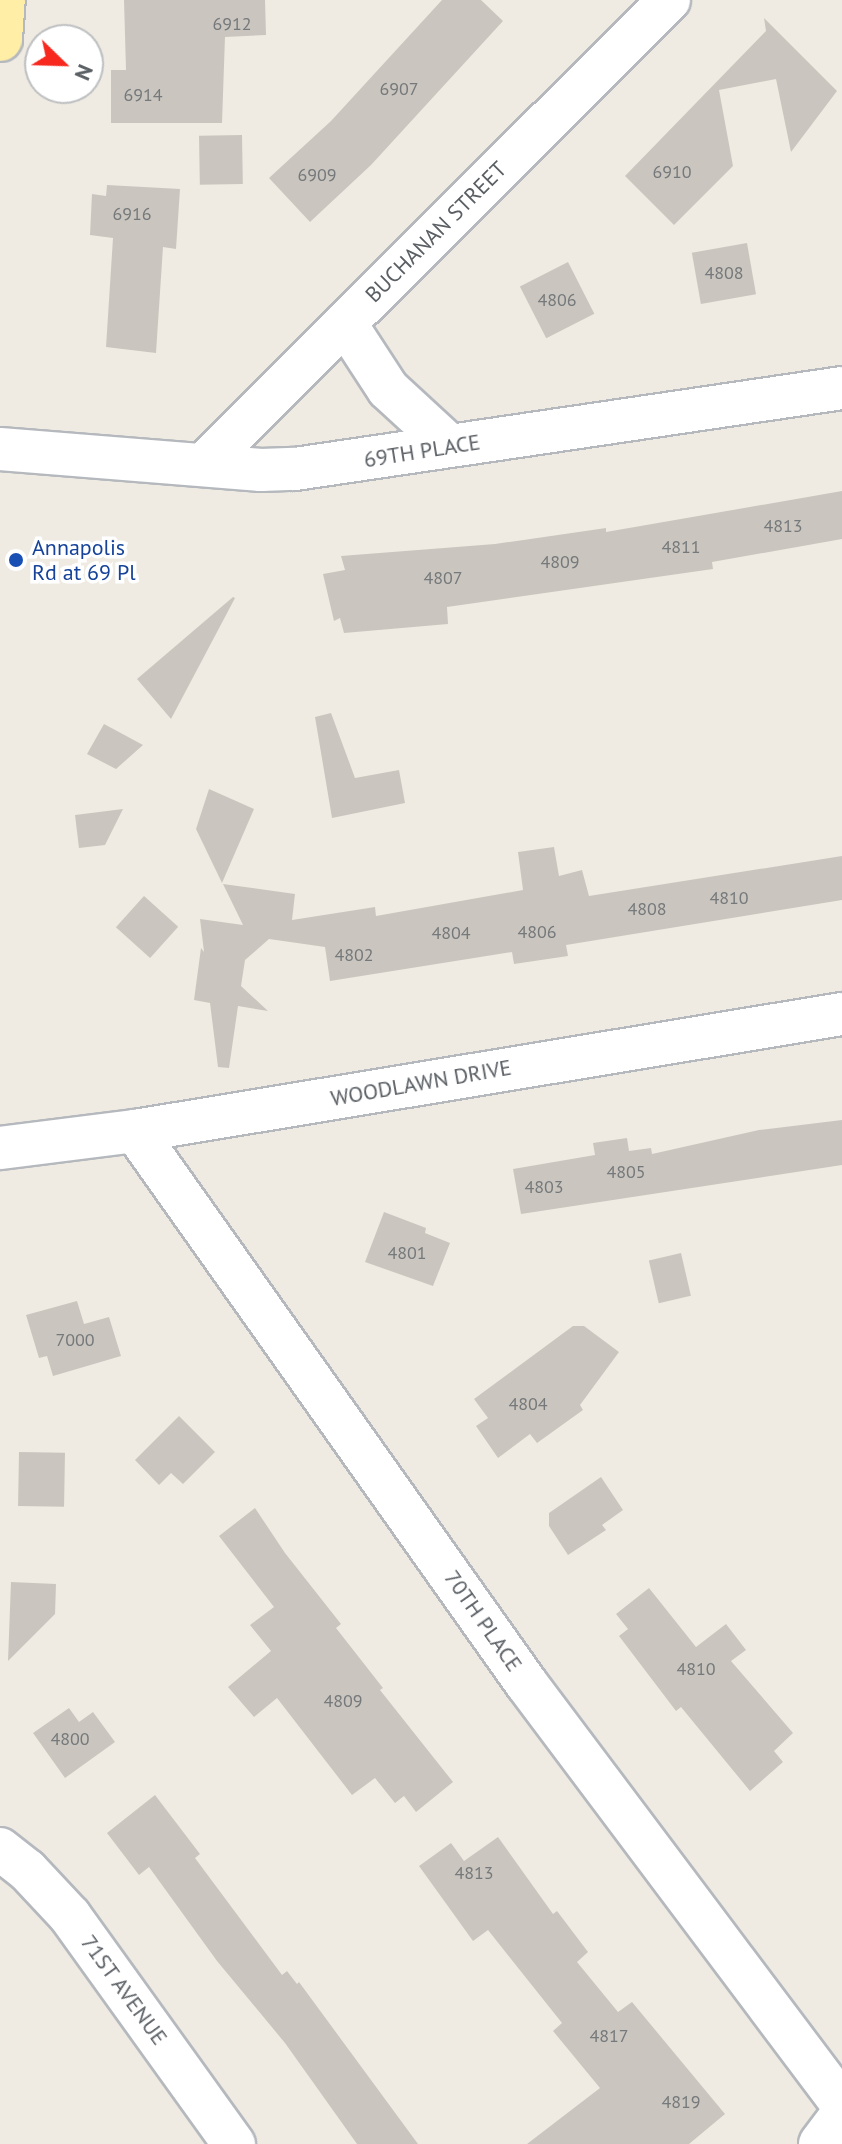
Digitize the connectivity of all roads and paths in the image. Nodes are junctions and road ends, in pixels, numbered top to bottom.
1 (3, 0) edge
2 (669, 0) edge
3 (0, 39) edge
4 (345, 323) junction
5 (842, 388) edge
6 (450, 446) junction
7 (0, 449) edge
8 (204, 464) junction
9 (842, 1014) edge
10 (135, 1131) junction
11 (0, 1148) edge
12 (0, 1849) edge
13 (842, 2104) edge
14 (842, 2116) edge
15 (234, 2144) edge
16 (821, 2144) edge

1 - 3 main road
2 - 4 street, BUCHANAN STREET
4 - 6 street
4 - 8 street, BUCHANAN STREET
5 - 6 street, 69TH PLACE
6 - 8 street, 69TH PLACE
7 - 8 street, 69TH PLACE
9 - 10 street, WOODLAWN DRIVE
10 - 11 street, WOODLAWN DRIVE
10 - 13 street, 70TH PLACE
12 - 15 street, 71ST AVENUE
14 - 16 street

